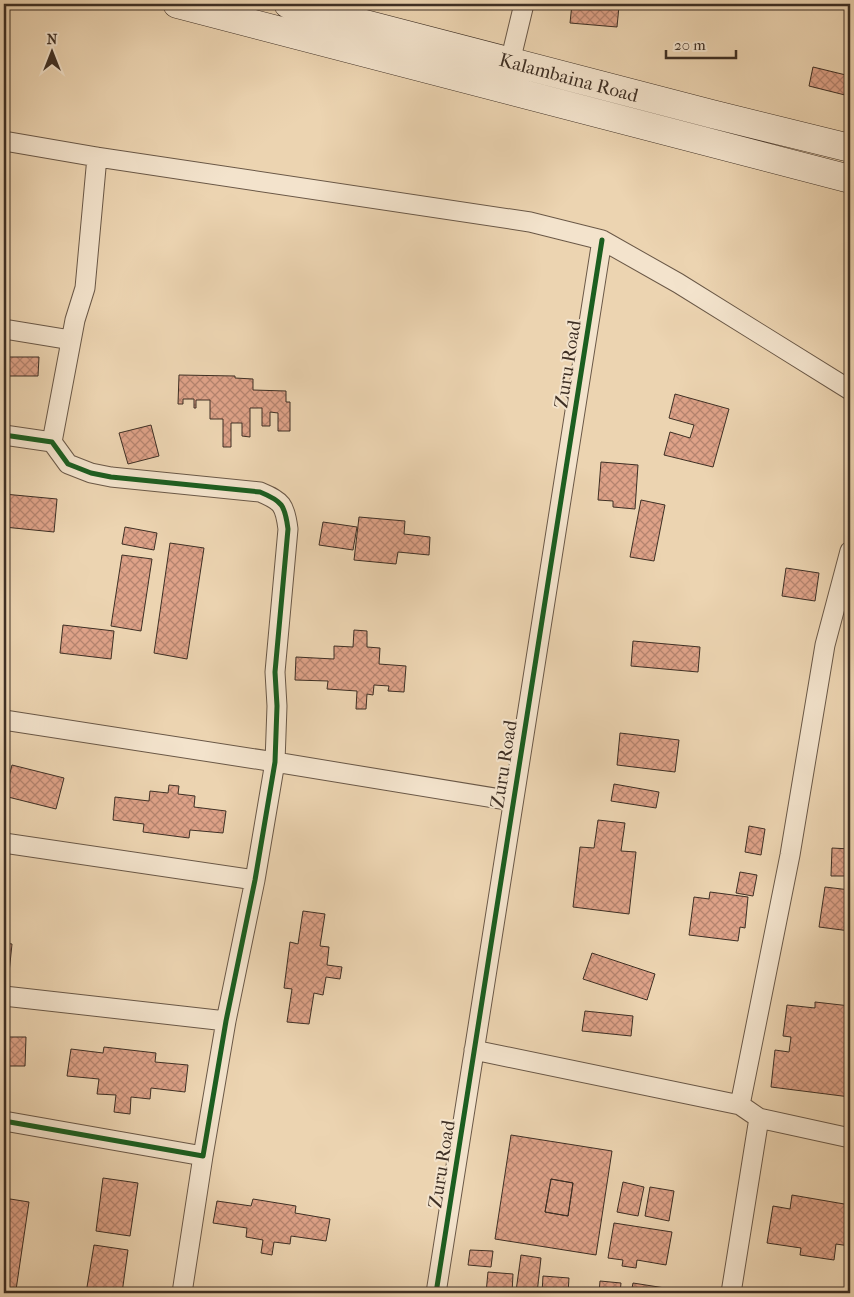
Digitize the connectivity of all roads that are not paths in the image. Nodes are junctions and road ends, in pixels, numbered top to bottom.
1 (177, 4) edge
2 (288, 4) edge
3 (524, 4) edge
4 (510, 62) junction
5 (4, 141) edge
6 (850, 148) edge
7 (97, 157) junction
8 (850, 179) edge
9 (602, 240) junction
10 (4, 329) edge
11 (71, 340) junction
12 (850, 390) edge
13 (4, 435) edge
14 (52, 442) junction
15 (850, 550) edge
16 (4, 720) edge
17 (275, 762) junction
18 (513, 801) junction
19 (4, 843) edge
20 (255, 880) junction
21 (4, 996) edge
22 (226, 1021) junction
23 (474, 1050) junction
24 (740, 1105) junction
25 (759, 1118) junction
26 (4, 1121) edge
27 (850, 1138) edge
28 (203, 1156) junction
29 (182, 1293) edge
30 (436, 1293) edge
31 (731, 1293) edge

1 - 8 main road
2 - 4 main road, Kalambaina Road
3 - 4 street
4 - 6 main road, Kalambaina Road
5 - 7 street
7 - 9 street
7 - 11 street
9 - 12 street
9 - 18 street, Zuru Road
10 - 11 street
11 - 14 street
13 - 14 street
14 - 17 street
15 - 24 street
16 - 17 street
17 - 18 street
17 - 20 street
18 - 23 street, Zuru Road
19 - 20 street
20 - 22 street
21 - 22 street
22 - 28 street
23 - 24 street
23 - 30 street, Zuru Road
24 - 25 street
25 - 27 street
25 - 31 street
26 - 28 street
28 - 29 street

